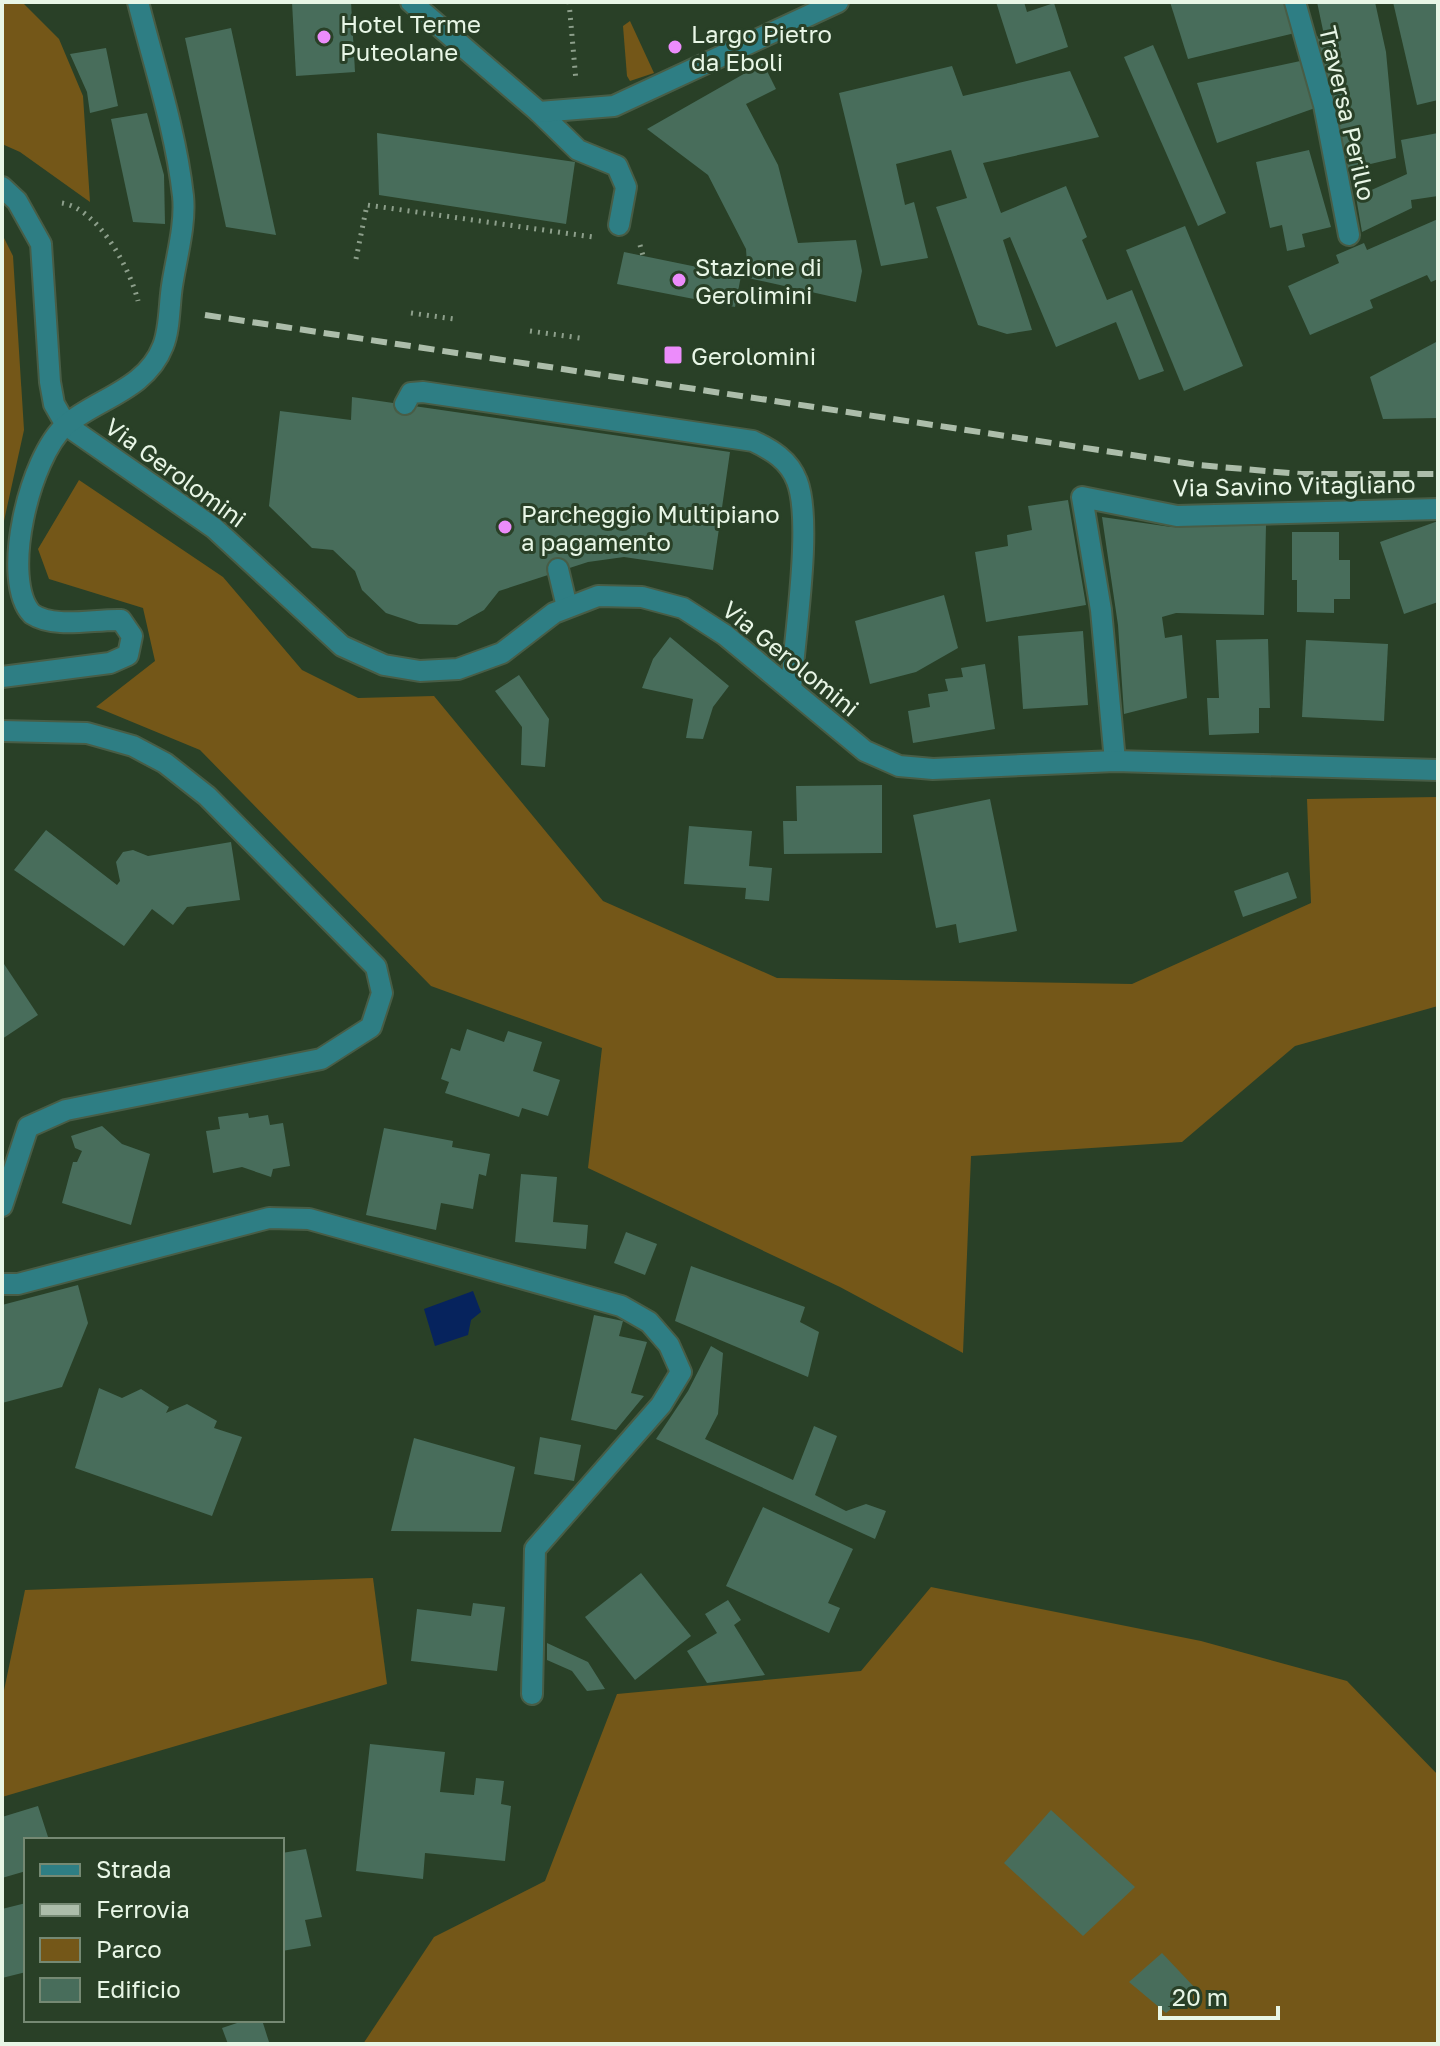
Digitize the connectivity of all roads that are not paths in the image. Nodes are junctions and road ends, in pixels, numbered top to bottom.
1 (138, 2) edge
2 (411, 2) edge
3 (838, 2) edge
4 (1295, 2) edge
5 (539, 112) junction
6 (2, 187) edge
7 (619, 225) road end
8 (1349, 235) dead end
9 (405, 404) dead end
10 (66, 425) junction
11 (1438, 509) edge
12 (558, 569) dead end
13 (567, 607) junction
14 (2, 677) edge
15 (791, 689) junction
16 (2, 731) edge
17 (1115, 761) junction
18 (1438, 770) edge
19 (2, 1206) edge
20 (2, 1284) edge
21 (532, 1694) dead end

1 - 10 street
2 - 5 street
3 - 5 street
4 - 8 street, Traversa Perillo
5 - 7 street
6 - 10 street
9 - 15 street
10 - 13 street, Via Gerolomini
10 - 14 street
11 - 17 street, Via Savino Vitagliano
12 - 13 street
13 - 15 street, Via Gerolomini
15 - 17 street, Via Gerolomini
16 - 19 street
17 - 18 street, Via Gerolomini
20 - 21 street

